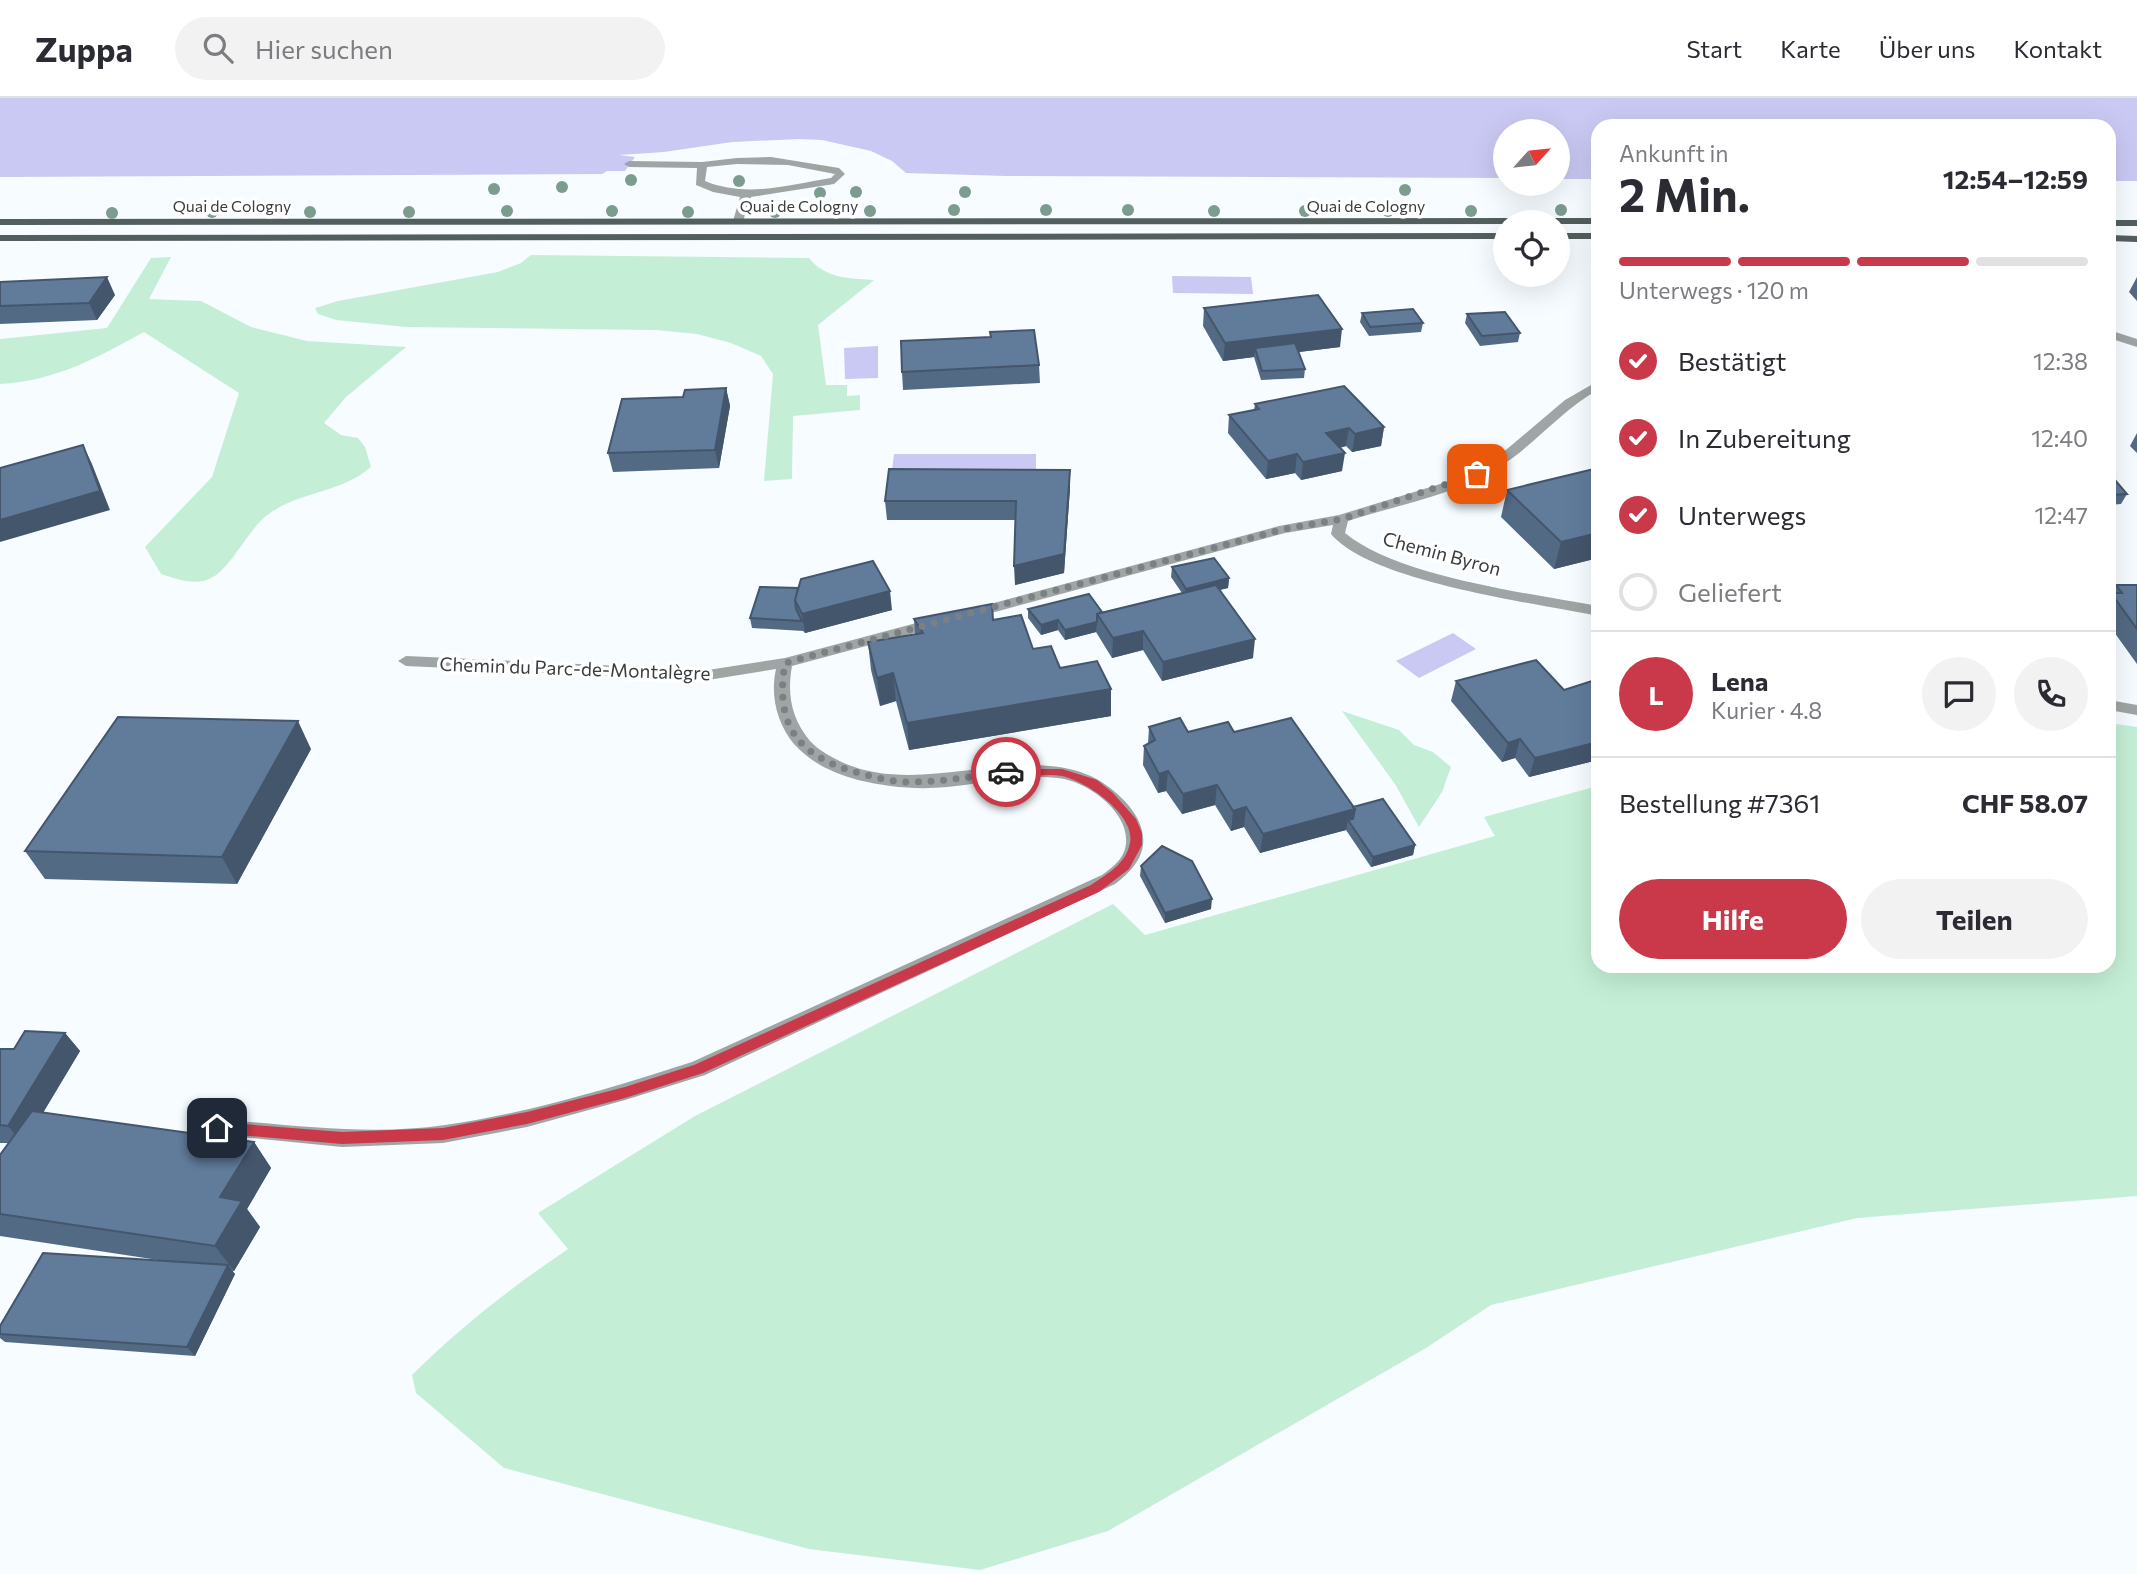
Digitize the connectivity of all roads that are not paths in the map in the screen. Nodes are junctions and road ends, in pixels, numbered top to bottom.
1 (629, 164) dead end
2 (702, 165) junction
3 (746, 195) junction
4 (738, 221) junction
5 (1591, 221) edge
6 (0, 222) edge
7 (2116, 223) edge
8 (2137, 223) edge
9 (1493, 236) edge
10 (1570, 236) edge
11 (1591, 236) edge
12 (0, 238) edge
13 (2116, 238) edge
14 (2137, 239) edge
15 (2116, 336) edge
16 (2137, 343) edge
17 (1591, 389) edge
18 (1342, 519) junction
19 (1591, 610) edge
20 (406, 661) dead end
21 (785, 663) junction
22 (2116, 706) edge
23 (2137, 710) edge
24 (217, 1128) dead end

1 - 2 street
2 - 3 street
2 - 3 street
3 - 4 street
4 - 5 main road, Quai de Cologny
4 - 6 main road, Quai de Cologny
7 - 8 main road
9 - 12 main road, Quai de Cologny
10 - 11 main road
13 - 14 main road
15 - 16 street
17 - 18 street, Chemin Byron
18 - 19 street, Chemin Byron
18 - 21 street, Chemin du Parc-de-Montalègre
20 - 21 street, Chemin du Parc-de-Montalègre
21 - 24 street
22 - 23 street

